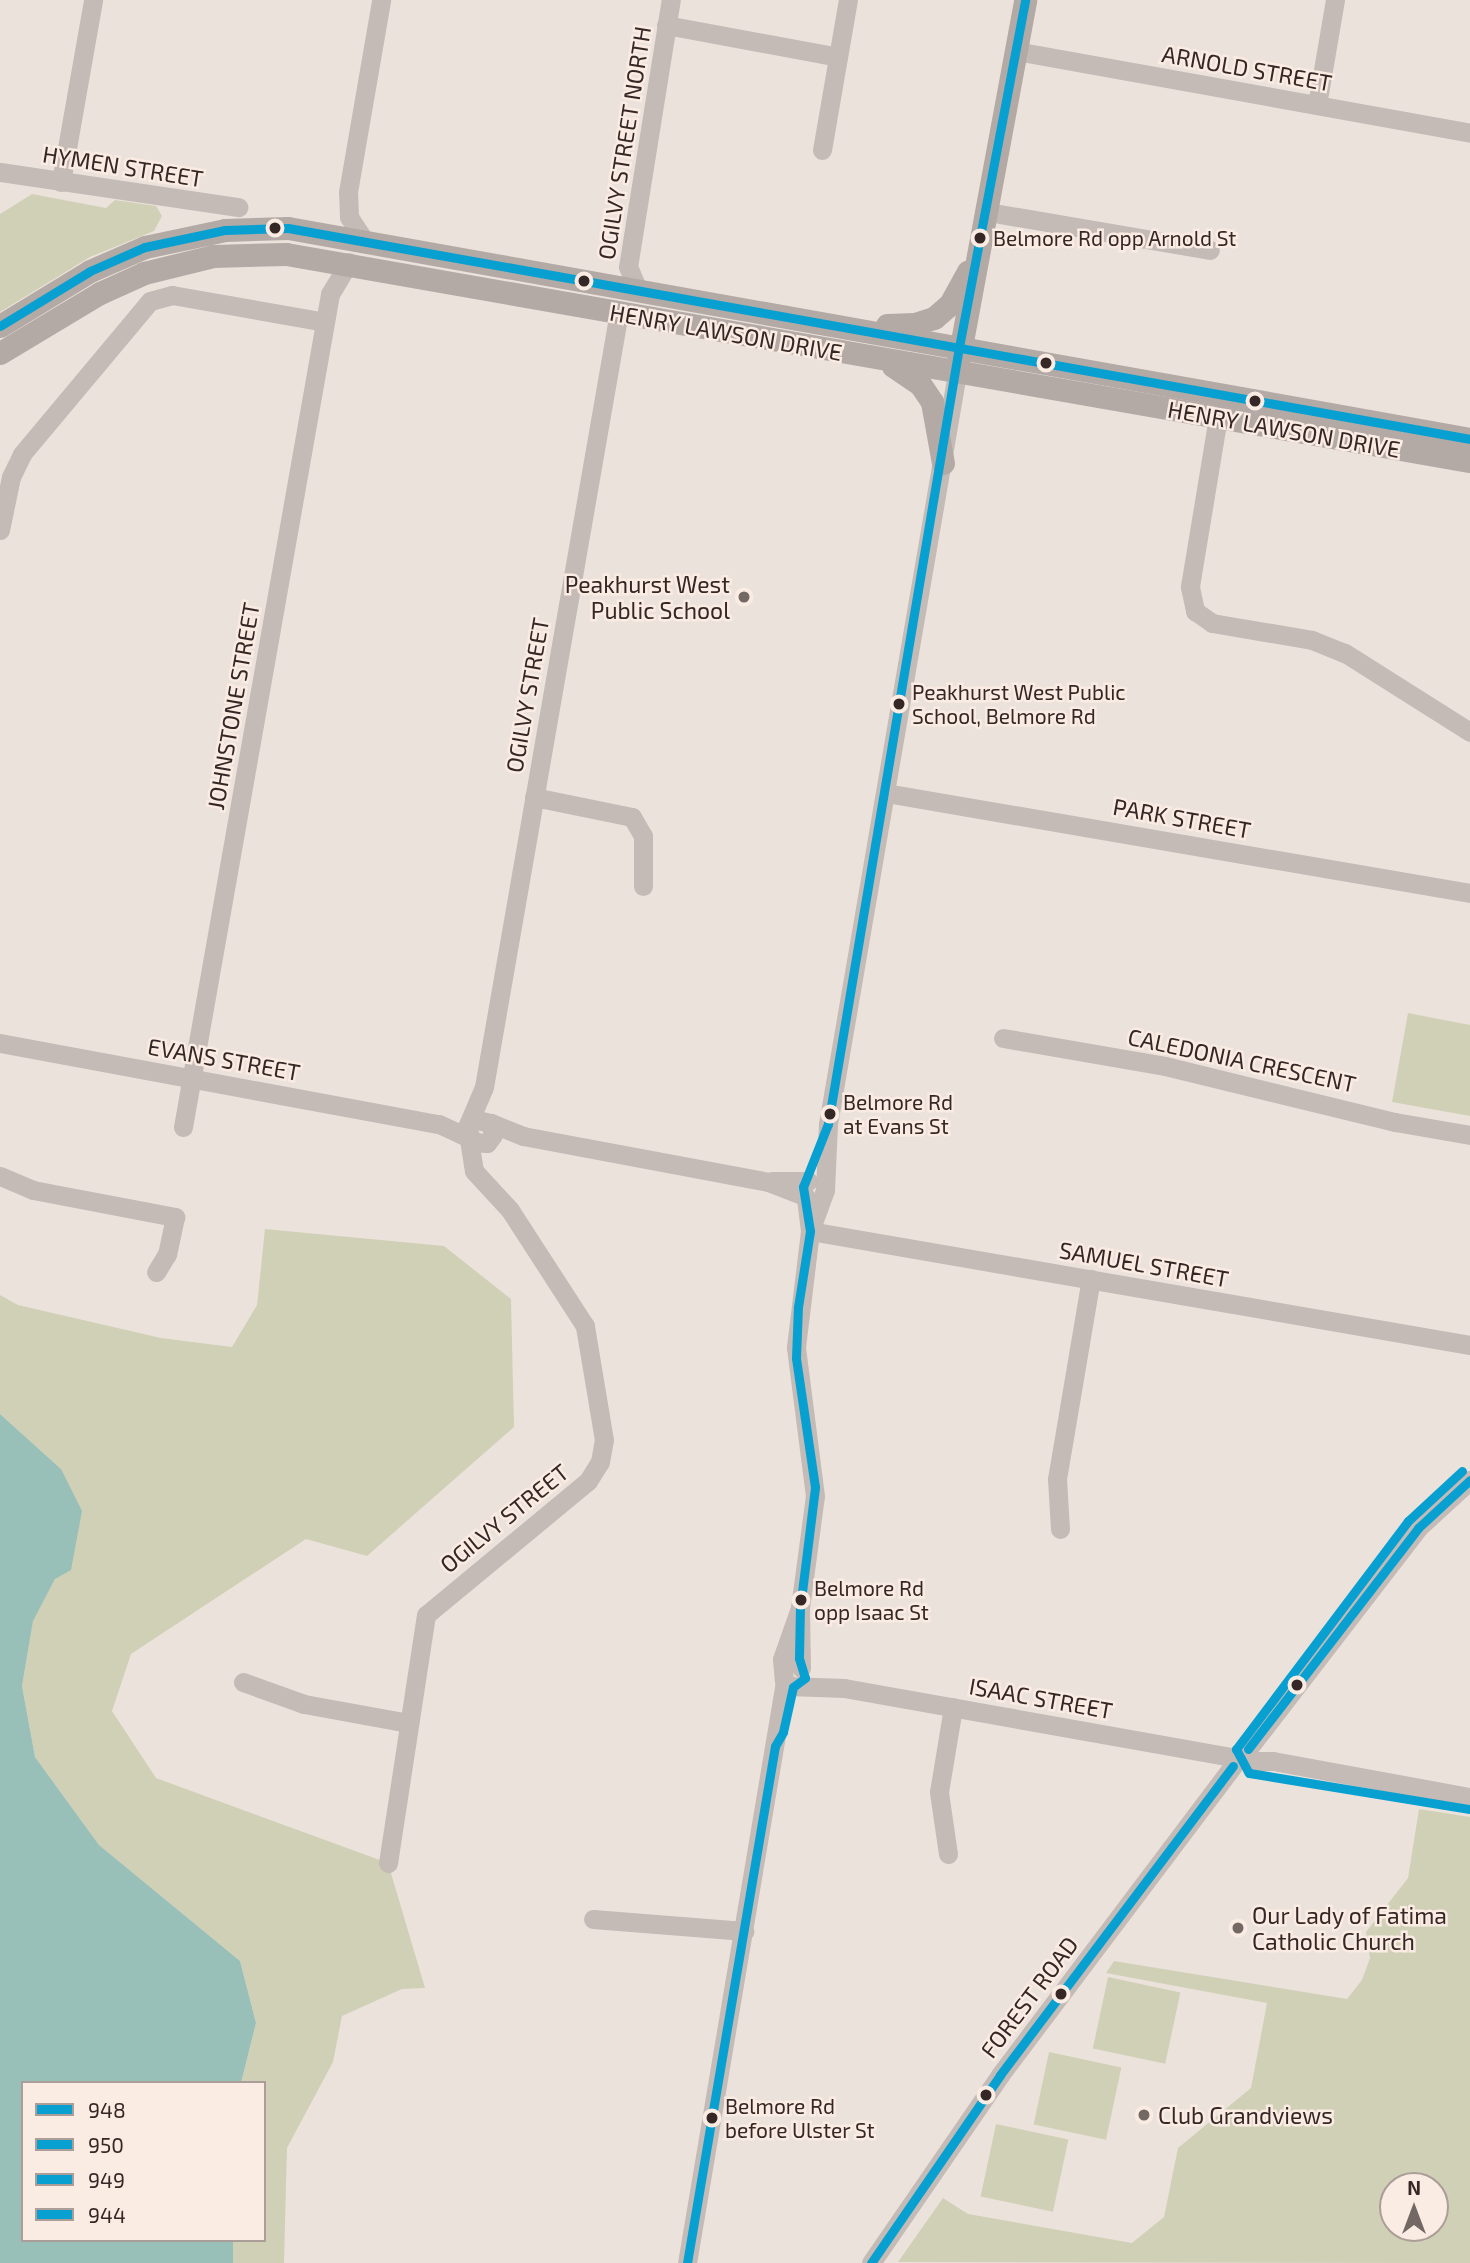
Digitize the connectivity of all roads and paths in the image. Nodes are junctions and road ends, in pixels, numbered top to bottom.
1 (93, 0) edge
2 (381, 0) edge
3 (671, 0) edge
4 (849, 0) edge
5 (1024, 0) edge
6 (1335, 0) edge
7 (666, 26) junction
8 (1016, 51) junction
9 (838, 57) junction
10 (1317, 105) junction
11 (1470, 133) edge
12 (822, 150) dead end
13 (0, 172) edge
14 (61, 182) junction
15 (238, 207) dead end
16 (988, 212) junction
17 (364, 240) junction
18 (1210, 250) dead end
19 (981, 251) junction
20 (316, 257) junction
21 (349, 262) junction
22 (638, 290) junction
23 (330, 294) junction
24 (618, 312) junction
25 (325, 322) junction
26 (0, 326) edge
27 (824, 326) junction
28 (959, 347) junction
29 (0, 353) edge
30 (883, 361) junction
31 (957, 373) junction
32 (1218, 417) junction
33 (1470, 439) edge
34 (1470, 461) edge
35 (943, 463) junction
36 (0, 530) edge
37 (1470, 732) edge
38 (886, 793) junction
39 (534, 797) junction
40 (643, 886) dead end
41 (1470, 893) edge
42 (1003, 1038) dead end
43 (0, 1043) edge
44 (192, 1079) junction
45 (183, 1127) dead end
46 (480, 1130) junction
47 (1470, 1135) edge
48 (0, 1176) edge
49 (812, 1189) junction
50 (810, 1231) junction
51 (156, 1272) dead end
52 (1091, 1279) junction
53 (1470, 1345) edge
54 (1470, 1480) edge
55 (1060, 1529) dead end
56 (794, 1678) junction
57 (243, 1682) dead end
58 (953, 1707) junction
59 (408, 1723) junction
60 (1241, 1758) junction
61 (1470, 1797) edge
62 (948, 1854) dead end
63 (388, 1863) dead end
64 (593, 1919) dead end
65 (745, 1931) junction
66 (687, 2263) edge
67 (871, 2263) edge

1 - 14 street
2 - 17 street
3 - 7 street, OGILVY STREET NORTH
4 - 9 street
5 - 8 main road
6 - 10 street
7 - 9 street
7 - 22 street, OGILVY STREET NORTH
8 - 10 street, ARNOLD STREET
8 - 16 main road
9 - 12 street
10 - 11 street, ARNOLD STREET
13 - 14 street, HYMEN STREET
14 - 15 street, HYMEN STREET
16 - 18 street
16 - 19 main road
17 - 22 main road, HENRY LAWSON DRIVE
17 - 26 main road, HENRY LAWSON DRIVE
19 - 27 main road
19 - 28 main road
20 - 21 main road, HENRY LAWSON DRIVE
20 - 23 street, JOHNSTONE STREET
20 - 29 main road, HENRY LAWSON DRIVE
21 - 23 street, JOHNSTONE STREET
21 - 24 main road, HENRY LAWSON DRIVE
22 - 27 main road, HENRY LAWSON DRIVE
23 - 25 street, JOHNSTONE STREET
24 - 30 main road, HENRY LAWSON DRIVE
24 - 39 street, OGILVY STREET
25 - 36 street
25 - 44 street, JOHNSTONE STREET
27 - 28 main road, HENRY LAWSON DRIVE
28 - 31 main road
28 - 33 main road, HENRY LAWSON DRIVE
30 - 31 main road, HENRY LAWSON DRIVE
30 - 35 main road
31 - 32 main road, HENRY LAWSON DRIVE
31 - 35 street
32 - 34 main road, HENRY LAWSON DRIVE
32 - 37 street
35 - 38 street
38 - 41 street, PARK STREET
38 - 49 street
39 - 40 street
39 - 46 street, OGILVY STREET
42 - 47 street, CALEDONIA CRESCENT
43 - 44 street, EVANS STREET
44 - 45 street, JOHNSTONE STREET
44 - 46 street, EVANS STREET
46 - 49 street, EVANS STREET
46 - 59 street, OGILVY STREET
48 - 51 street
49 - 50 street
50 - 52 street, SAMUEL STREET
50 - 56 street
52 - 53 street, SAMUEL STREET
52 - 55 street
54 - 60 street, FOREST ROAD
56 - 58 street, ISAAC STREET
56 - 65 street
57 - 59 street
58 - 60 street, ISAAC STREET
58 - 62 street
59 - 63 street, OGILVY STREET
60 - 61 street, ISAAC STREET
60 - 67 street, FOREST ROAD
64 - 65 street
65 - 66 street

